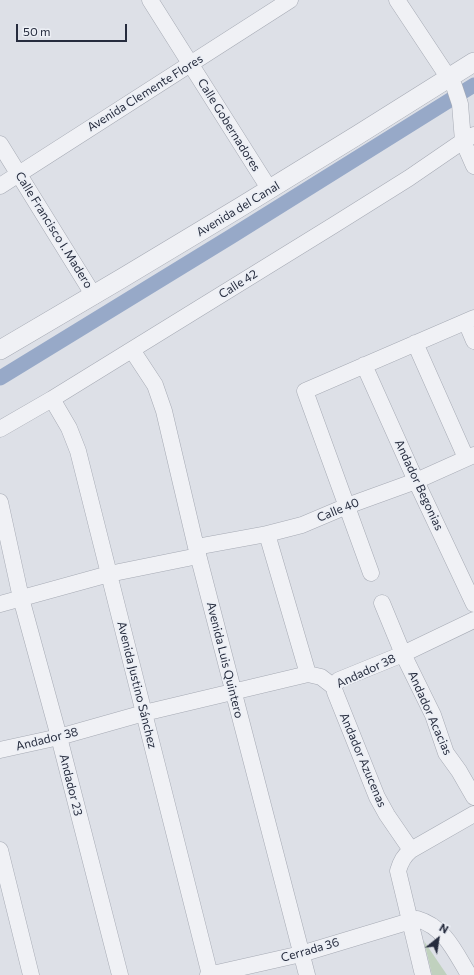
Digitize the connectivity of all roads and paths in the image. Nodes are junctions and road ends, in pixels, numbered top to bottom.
1 (150, 0) edge
2 (290, 0) edge
3 (397, 0) edge
4 (474, 62) edge
5 (191, 64) junction
6 (452, 82) junction
7 (469, 138) edge
8 (0, 144) edge
9 (474, 166) edge
10 (19, 173) junction
11 (0, 186) edge
12 (270, 190) junction
13 (94, 296) junction
14 (470, 320) edge
15 (474, 341) edge
16 (415, 343) junction
17 (0, 350) edge
18 (132, 350) junction
19 (364, 365) junction
20 (52, 399) junction
21 (0, 429) edge
22 (470, 456) edge
23 (416, 481) junction
24 (0, 502) edge
25 (347, 506) junction
26 (267, 534) junction
27 (197, 552) junction
28 (371, 573) dead end
29 (109, 574) junction
30 (21, 598) junction
31 (382, 603) dead end
32 (0, 604) edge
33 (474, 604) edge
34 (474, 620) edge
35 (403, 654) junction
36 (308, 674) junction
37 (334, 687) junction
38 (233, 692) junction
39 (144, 713) junction
40 (59, 737) junction
41 (0, 750) edge
42 (474, 797) edge
43 (474, 814) edge
44 (0, 850) edge
45 (412, 850) junction
46 (410, 920) junction
47 (301, 954) junction
48 (31, 975) edge
49 (120, 975) edge
50 (209, 975) edge
51 (306, 975) edge
52 (423, 975) edge
53 (469, 975) edge

1 - 5 street, Calle Gobernadores
2 - 5 street, Avenida Clemente Flores
3 - 6 street
4 - 6 street, Avenida del Canal
5 - 10 street, Avenida Clemente Flores
5 - 12 street, Calle Gobernadores
6 - 7 street
6 - 12 street, Avenida del Canal
7 - 9 street
7 - 18 street, Calle 42
8 - 10 street, Calle Francisco I. Madero
10 - 11 street, Avenida Clemente Flores
10 - 13 street, Calle Francisco I. Madero
12 - 13 street, Avenida del Canal
13 - 17 street, Avenida del Canal
14 - 15 street
14 - 16 street
16 - 19 street
16 - 22 street
18 - 20 street, Calle 42
18 - 27 street, Avenida Luis Quintero
19 - 23 street, Andador Begonias
19 - 25 street
20 - 21 street, Calle 42
20 - 29 street, Avenida Justino Sánchez
22 - 23 street, Calle 40
23 - 25 street, Calle 40
23 - 33 street, Andador Begonias
24 - 30 street, Andador 23
25 - 26 street, Calle 40
25 - 28 street
26 - 27 street, Calle 40
26 - 36 street
27 - 29 street, Calle 40
27 - 38 street, Avenida Luis Quintero
29 - 30 street, Calle 40
29 - 39 street, Avenida Justino Sánchez
30 - 32 street, Calle 40
30 - 40 street, Andador 23
31 - 35 street, Andador Acacias
34 - 35 street, Andador 38
35 - 37 street, Andador 38
35 - 42 street, Andador Acacias
36 - 37 street, Andador 38
36 - 38 street, Andador 38
37 - 45 street, Andador Azucenas
38 - 39 street, Andador 38
38 - 47 street, Avenida Luis Quintero
39 - 40 street, Andador 38
39 - 50 street, Avenida Justino Sánchez
40 - 41 street, Andador 38
40 - 49 street, Andador 23
43 - 45 street
44 - 48 street
45 - 46 street
46 - 47 street, Cerrada 36
46 - 52 street
46 - 53 street
47 - 50 street, Cerrada 36
47 - 51 street, Avenida Luis Quintero

